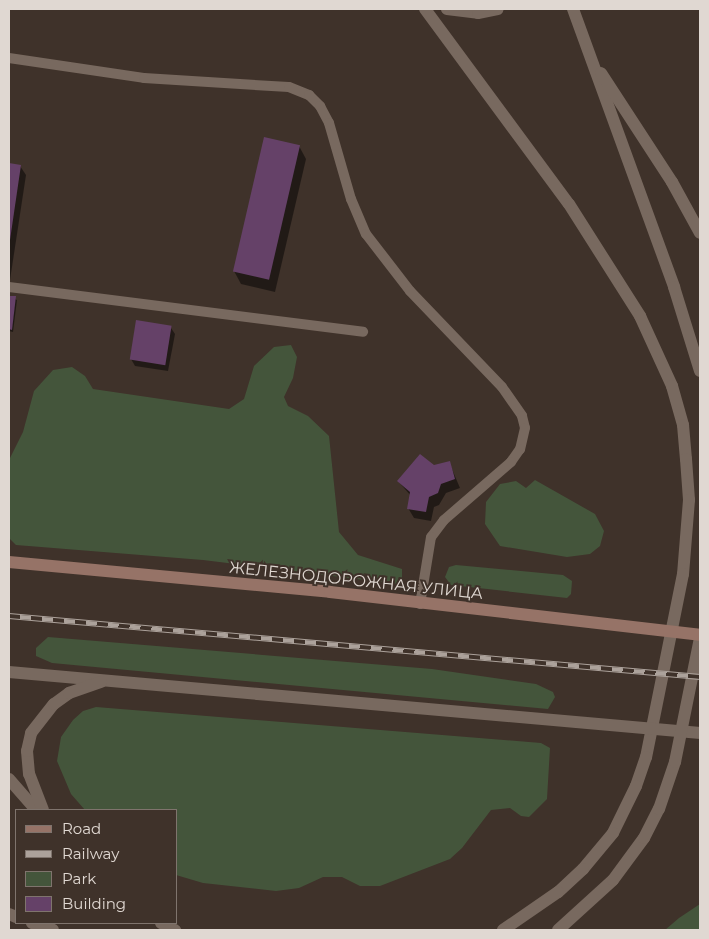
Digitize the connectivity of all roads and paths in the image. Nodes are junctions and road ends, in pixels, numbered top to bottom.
1 (425, 9) edge
2 (447, 9) edge
3 (498, 9) edge
4 (573, 9) edge
5 (590, 56) junction
6 (9, 58) edge
7 (700, 232) edge
8 (9, 287) edge
9 (363, 332) dead end
10 (700, 370) edge
11 (9, 562) edge
12 (420, 604) junction
13 (700, 637) edge
14 (9, 672) edge
15 (111, 679) junction
16 (700, 733) edge
17 (9, 779) edge
18 (35, 809) edge
19 (43, 809) edge
20 (35, 924) edge
21 (163, 924) edge
22 (53, 930) edge
23 (175, 930) edge
24 (503, 930) edge
25 (558, 930) edge

1 - 24 street
2 - 3 street
4 - 5 street
5 - 7 street
5 - 10 street
6 - 12 lane
8 - 9 lane
11 - 12 main road, ЖЕЛЕЗНОДОРОЖНАЯ УЛИЦА
12 - 13 main road, ЖЕЛЕЗНОДОРОЖНАЯ УЛИЦА
13 - 25 street
14 - 15 street
15 - 16 street
15 - 19 street
17 - 18 street
20 - 22 street
21 - 23 street

